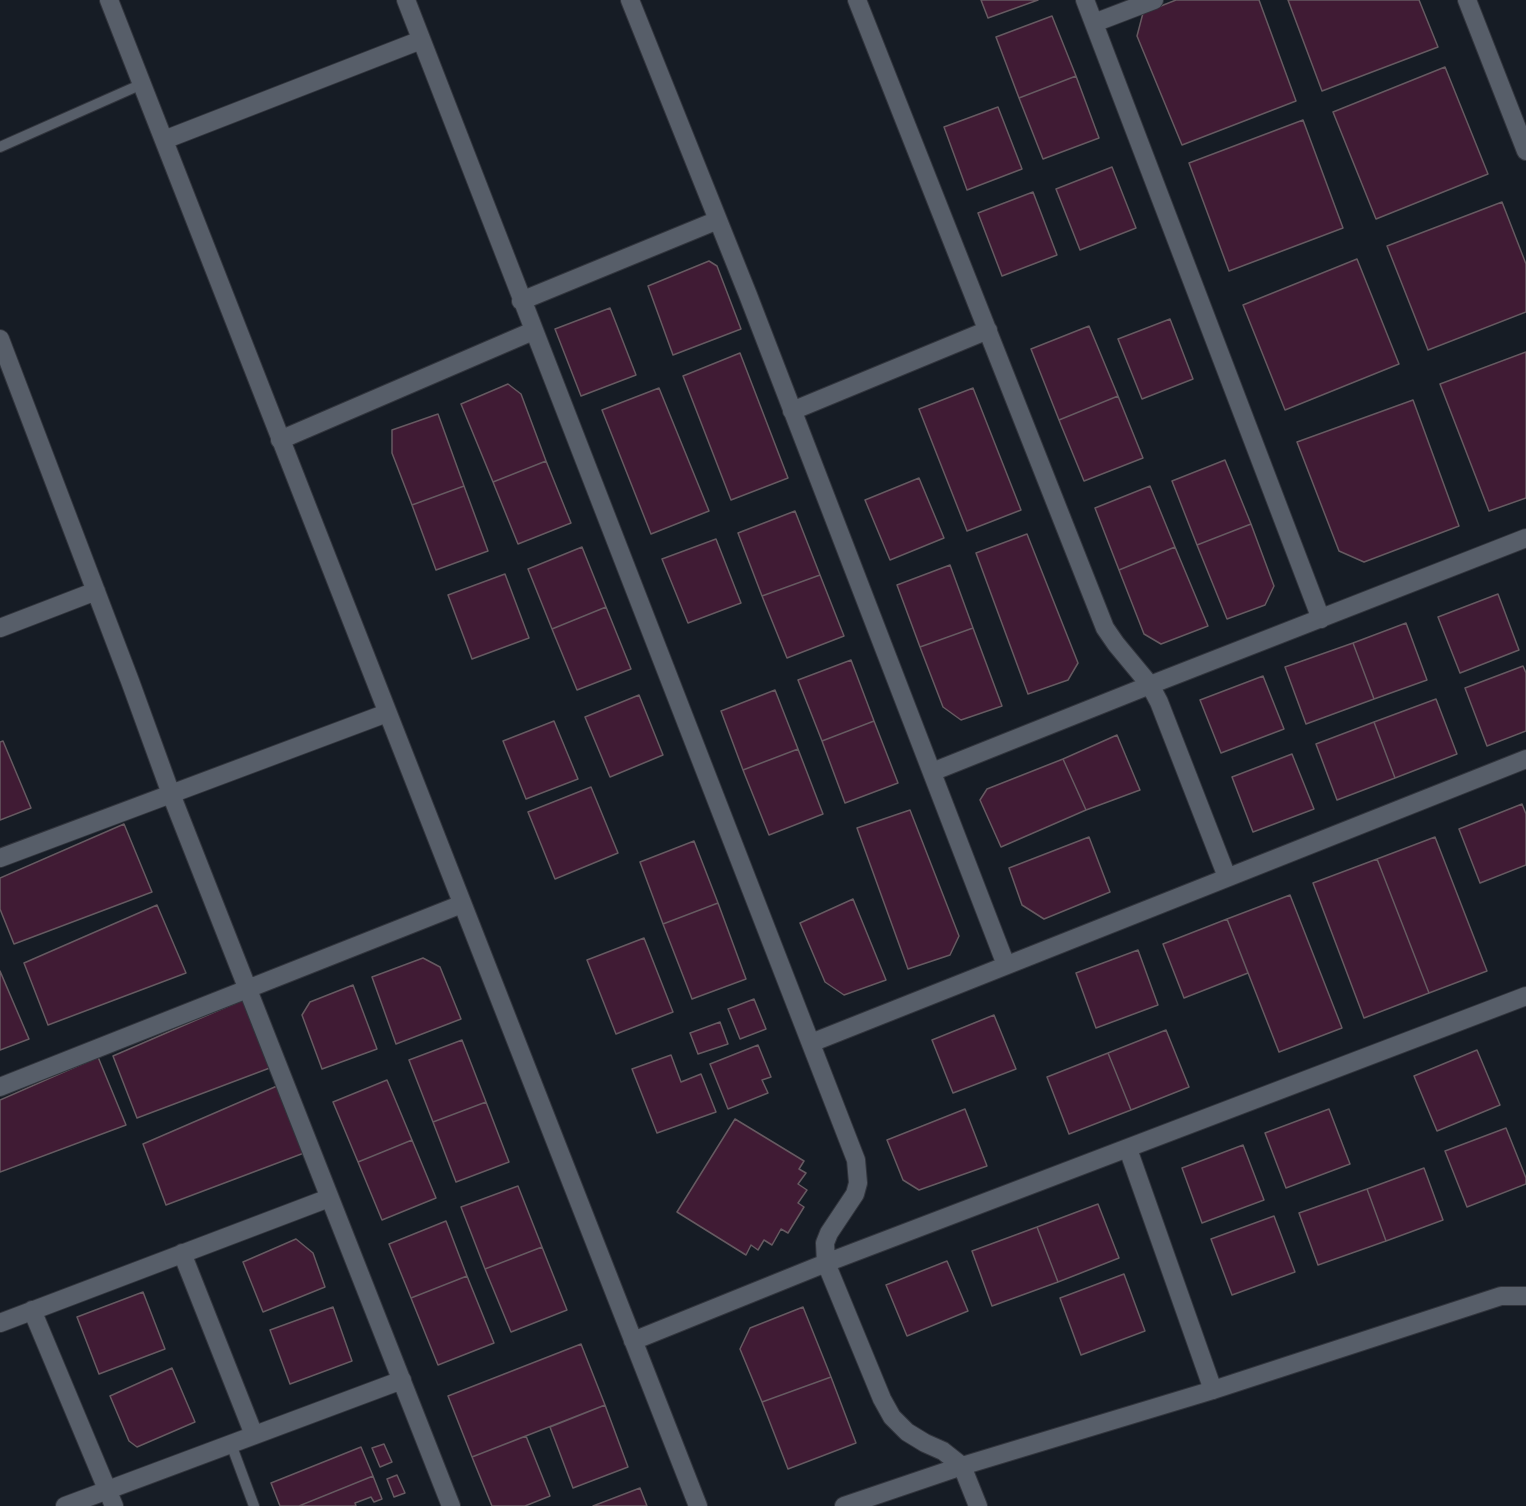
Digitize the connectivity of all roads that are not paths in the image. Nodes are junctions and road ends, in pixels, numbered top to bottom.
1 (109, 0) edge
2 (406, 0) edge
3 (630, 0) edge
4 (857, 0) edge
5 (1085, 0) edge
6 (1154, 0) edge
7 (1467, 0) edge
8 (1094, 23) junction
9 (421, 40) junction
10 (142, 84) junction
11 (164, 140) junction
12 (0, 147) edge
13 (1526, 151) edge
14 (718, 220) junction
15 (521, 301) junction
16 (988, 330) junction
17 (533, 331) junction
18 (0, 339) edge
19 (792, 411) junction
20 (280, 440) junction
21 (1526, 538) edge
22 (96, 591) junction
23 (1321, 619) junction
24 (0, 628) edge
25 (1150, 685) junction
26 (387, 713) junction
27 (1526, 759) edge
28 (932, 772) junction
29 (171, 794) junction
30 (0, 858) edge
31 (1227, 877) junction
32 (462, 904) junction
33 (1006, 965) junction
34 (248, 988) junction
35 (1526, 996) edge
36 (811, 1043) junction
37 (0, 1087) edge
38 (1128, 1149) junction
39 (329, 1198) junction
40 (182, 1253) junction
41 (826, 1263) junction
42 (1526, 1282) edge
43 (1502, 1296) junction
44 (1526, 1296) edge
45 (32, 1310) junction
46 (0, 1323) edge
47 (633, 1341) junction
48 (402, 1380) junction
49 (1213, 1390) junction
50 (255, 1435) junction
51 (231, 1444) junction
52 (962, 1466) junction
53 (111, 1498) edge
54 (64, 1506) edge
55 (254, 1506) edge
56 (451, 1506) edge
57 (698, 1506) edge
58 (844, 1506) edge
59 (978, 1506) edge

1 - 10 street
2 - 9 street
3 - 14 street
4 - 16 street
5 - 8 street
6 - 8 street
7 - 13 street
8 - 23 street
9 - 11 street
9 - 15 street
10 - 11 street
10 - 12 lane
11 - 20 street
14 - 15 street
14 - 19 street
15 - 17 street
16 - 19 street
16 - 25 street
17 - 20 street
17 - 36 street
18 - 22 street
19 - 28 street
20 - 26 street
21 - 23 street
22 - 24 street
22 - 29 street
23 - 25 street
25 - 28 street
25 - 31 street
26 - 29 street
26 - 32 street
27 - 31 street
28 - 33 street
29 - 30 street
29 - 34 street
31 - 33 street
32 - 34 street
32 - 47 street
33 - 36 street
34 - 37 street
34 - 39 street
35 - 38 street
36 - 41 street
38 - 41 street
38 - 49 street
39 - 40 street
39 - 48 street
40 - 45 street
40 - 50 street
41 - 47 street
41 - 52 street
42 - 43 street
43 - 44 street
43 - 49 street
45 - 46 street
45 - 53 street
47 - 57 street
48 - 50 street
48 - 56 street
49 - 52 street
50 - 51 street
51 - 53 street
51 - 55 lane
52 - 58 street
52 - 59 street
53 - 54 street

